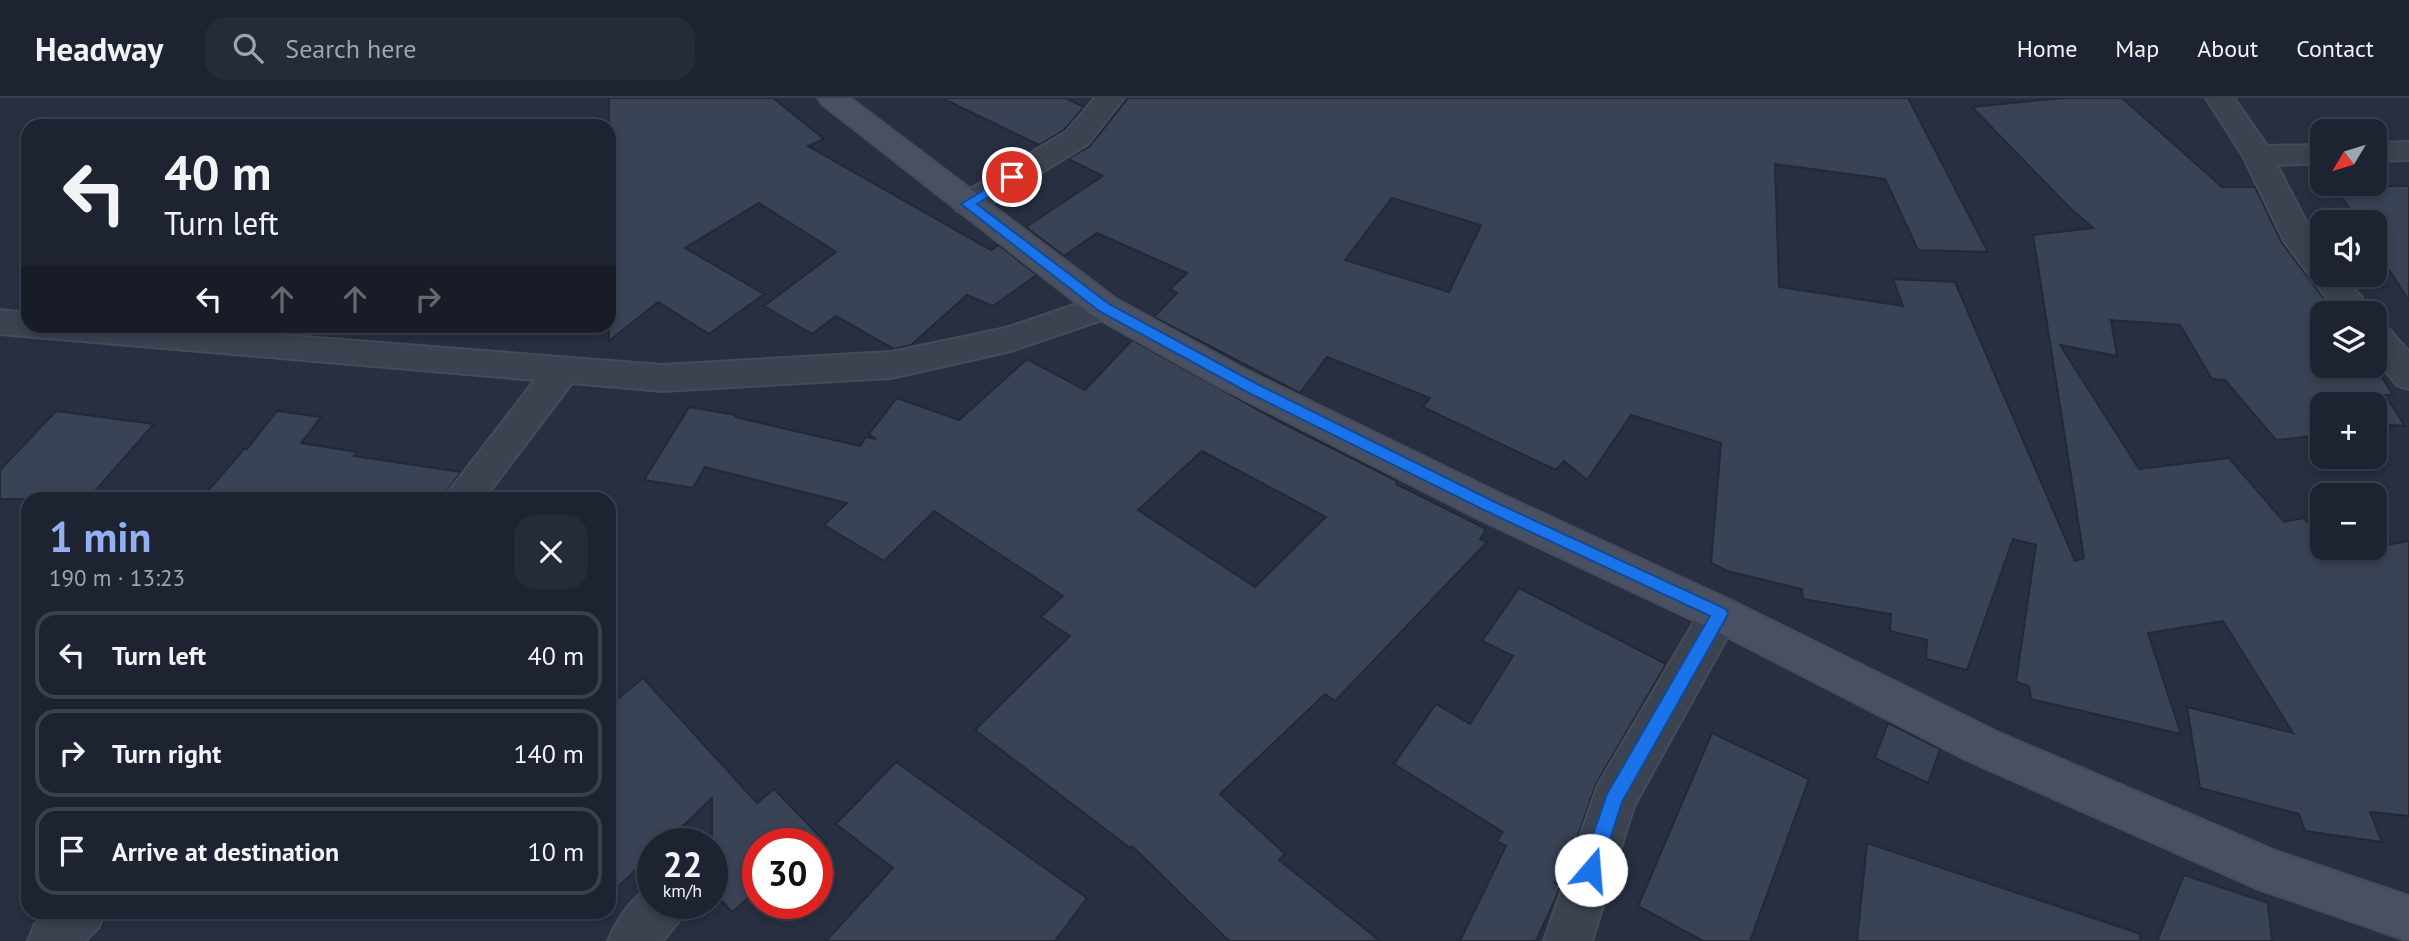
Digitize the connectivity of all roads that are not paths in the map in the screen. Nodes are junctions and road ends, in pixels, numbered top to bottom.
1 (832, 98) edge
2 (1110, 98) edge
3 (2220, 98) edge
4 (2409, 151) edge
5 (2387, 152) edge
6 (2310, 154) edge
7 (2259, 156) junction
8 (968, 204) junction
9 (2310, 254) edge
10 (2335, 287) edge
11 (2347, 301) edge
12 (1104, 307) junction
13 (0, 322) edge
14 (21, 324) edge
15 (121, 333) edge
16 (2387, 349) edge
17 (563, 370) junction
18 (2409, 376) edge
19 (467, 492) edge
20 (1720, 614) junction
21 (74, 919) edge
22 (2409, 919) edge
23 (52, 941) edge
24 (1568, 941) edge

1 - 8 main road
2 - 8 street
3 - 7 street
4 - 5 street
6 - 7 street
7 - 9 street
8 - 12 main road
10 - 11 street
12 - 17 street
12 - 20 main road
13 - 14 street
15 - 17 street
16 - 18 street
17 - 19 street
20 - 22 main road
20 - 24 street
21 - 23 street

